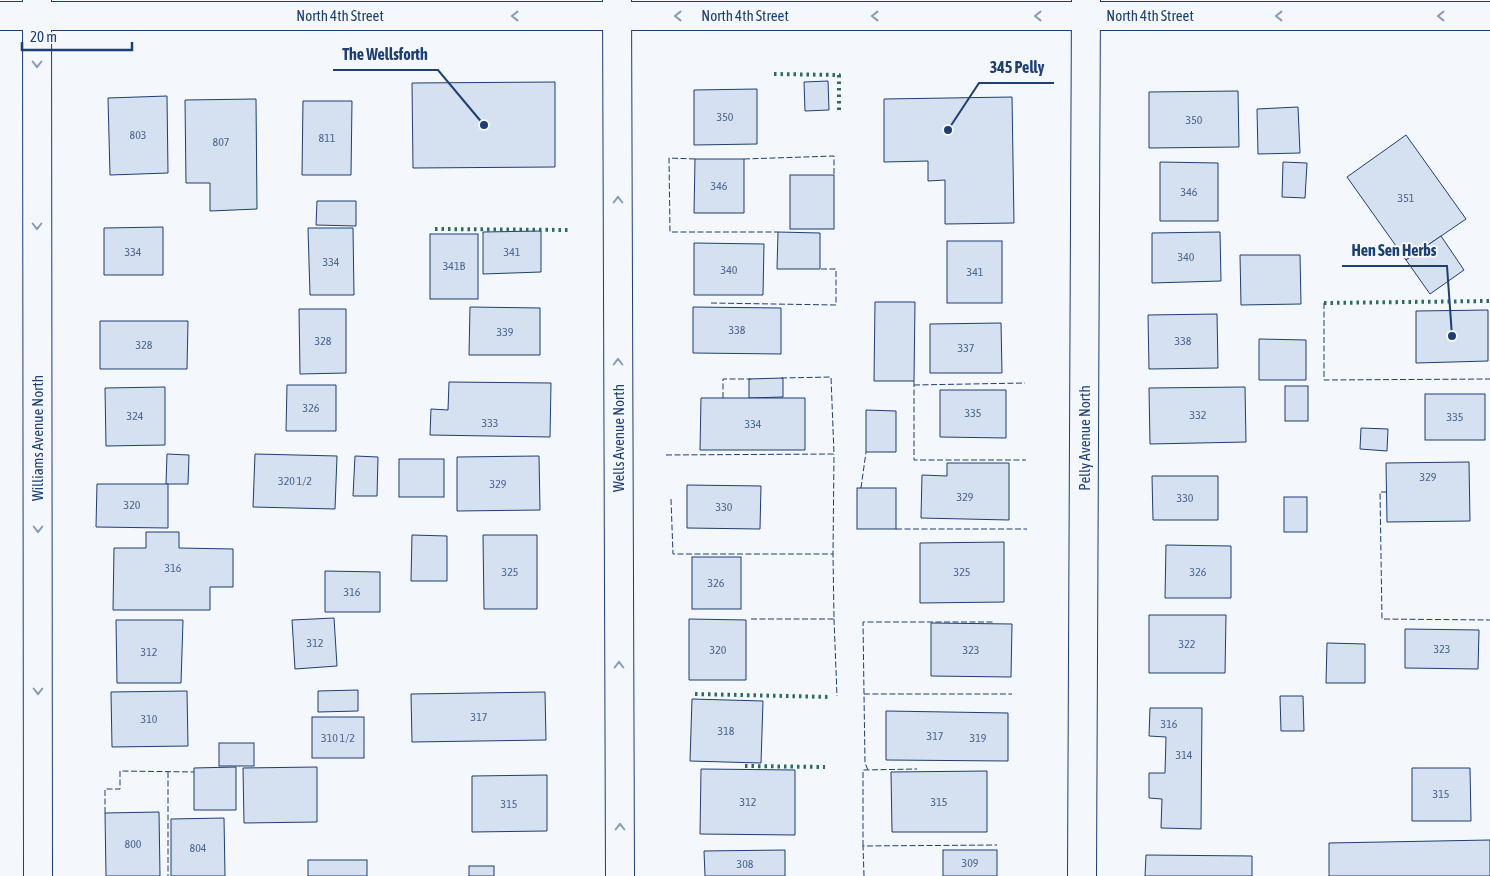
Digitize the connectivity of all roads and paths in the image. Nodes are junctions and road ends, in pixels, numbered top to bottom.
1 (37, 8) edge
2 (618, 8) edge
3 (1086, 8) edge
4 (0, 16) edge
5 (1490, 16) edge
6 (38, 876) edge
7 (620, 876) edge
8 (1082, 876) edge

2 -> 1 street, North 4th Street
1 - 4 street, North 4th Street
1 -> 6 street, Williams Avenue North
3 -> 2 street, North 4th Street
7 -> 2 street, Wells Avenue North
5 -> 3 street, North 4th Street
3 - 8 street, Pelly Avenue North

